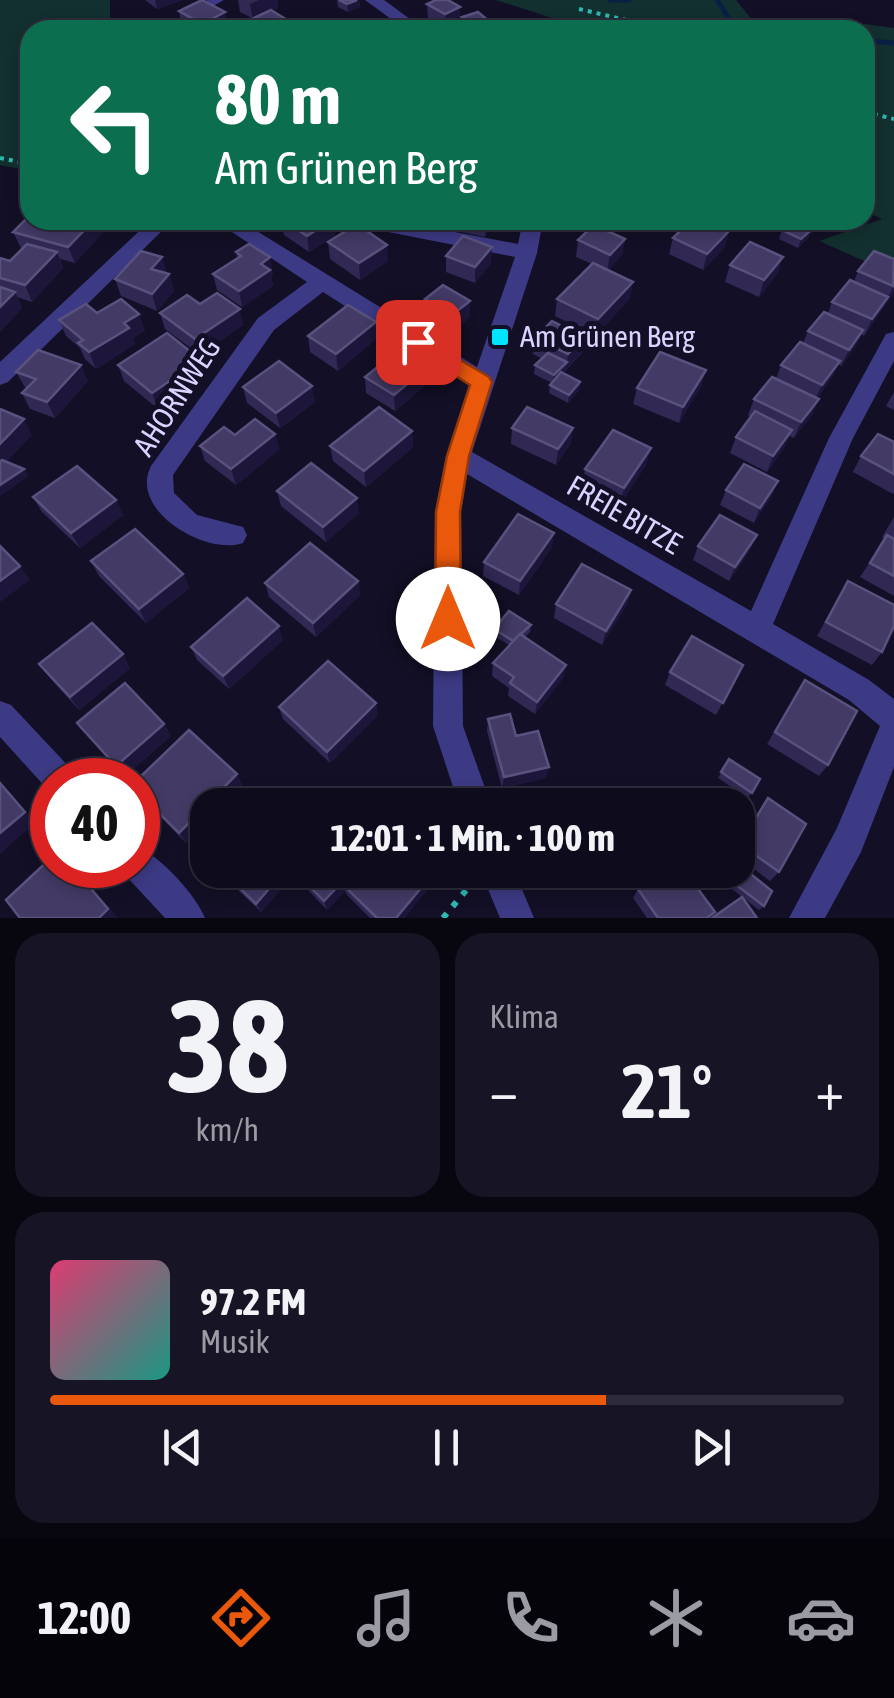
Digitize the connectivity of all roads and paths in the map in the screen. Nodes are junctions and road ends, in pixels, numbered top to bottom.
1 (372, 0) edge
2 (579, 8) dead end
3 (402, 20) edge
4 (628, 20) edge
5 (153, 230) edge
6 (240, 230) edge
7 (409, 230) edge
8 (530, 230) edge
9 (527, 253) junction
10 (322, 282) junction
11 (894, 340) edge
12 (0, 376) edge
13 (482, 382) junction
14 (458, 456) junction
15 (234, 535) dead end
16 (758, 629) junction
17 (0, 715) edge
18 (894, 718) edge
19 (894, 728) edge
20 (40, 758) edge
21 (469, 788) edge
22 (160, 888) edge
23 (469, 888) edge
24 (504, 888) edge
25 (188, 918) edge
26 (443, 918) edge
27 (517, 918) edge
28 (806, 918) edge

1 - 3 street
2 - 4 path
5 - 12 street
6 - 10 street
7 - 9 street
8 - 9 street
9 - 13 street
10 - 13 street
10 - 15 street, AHORNWEG
11 - 16 street
13 - 14 street
14 - 16 street, FREIE BITZE
14 - 21 street
16 - 18 street, FREIE BITZE
17 - 20 street
19 - 28 street
22 - 25 street
23 - 26 path
24 - 27 street

